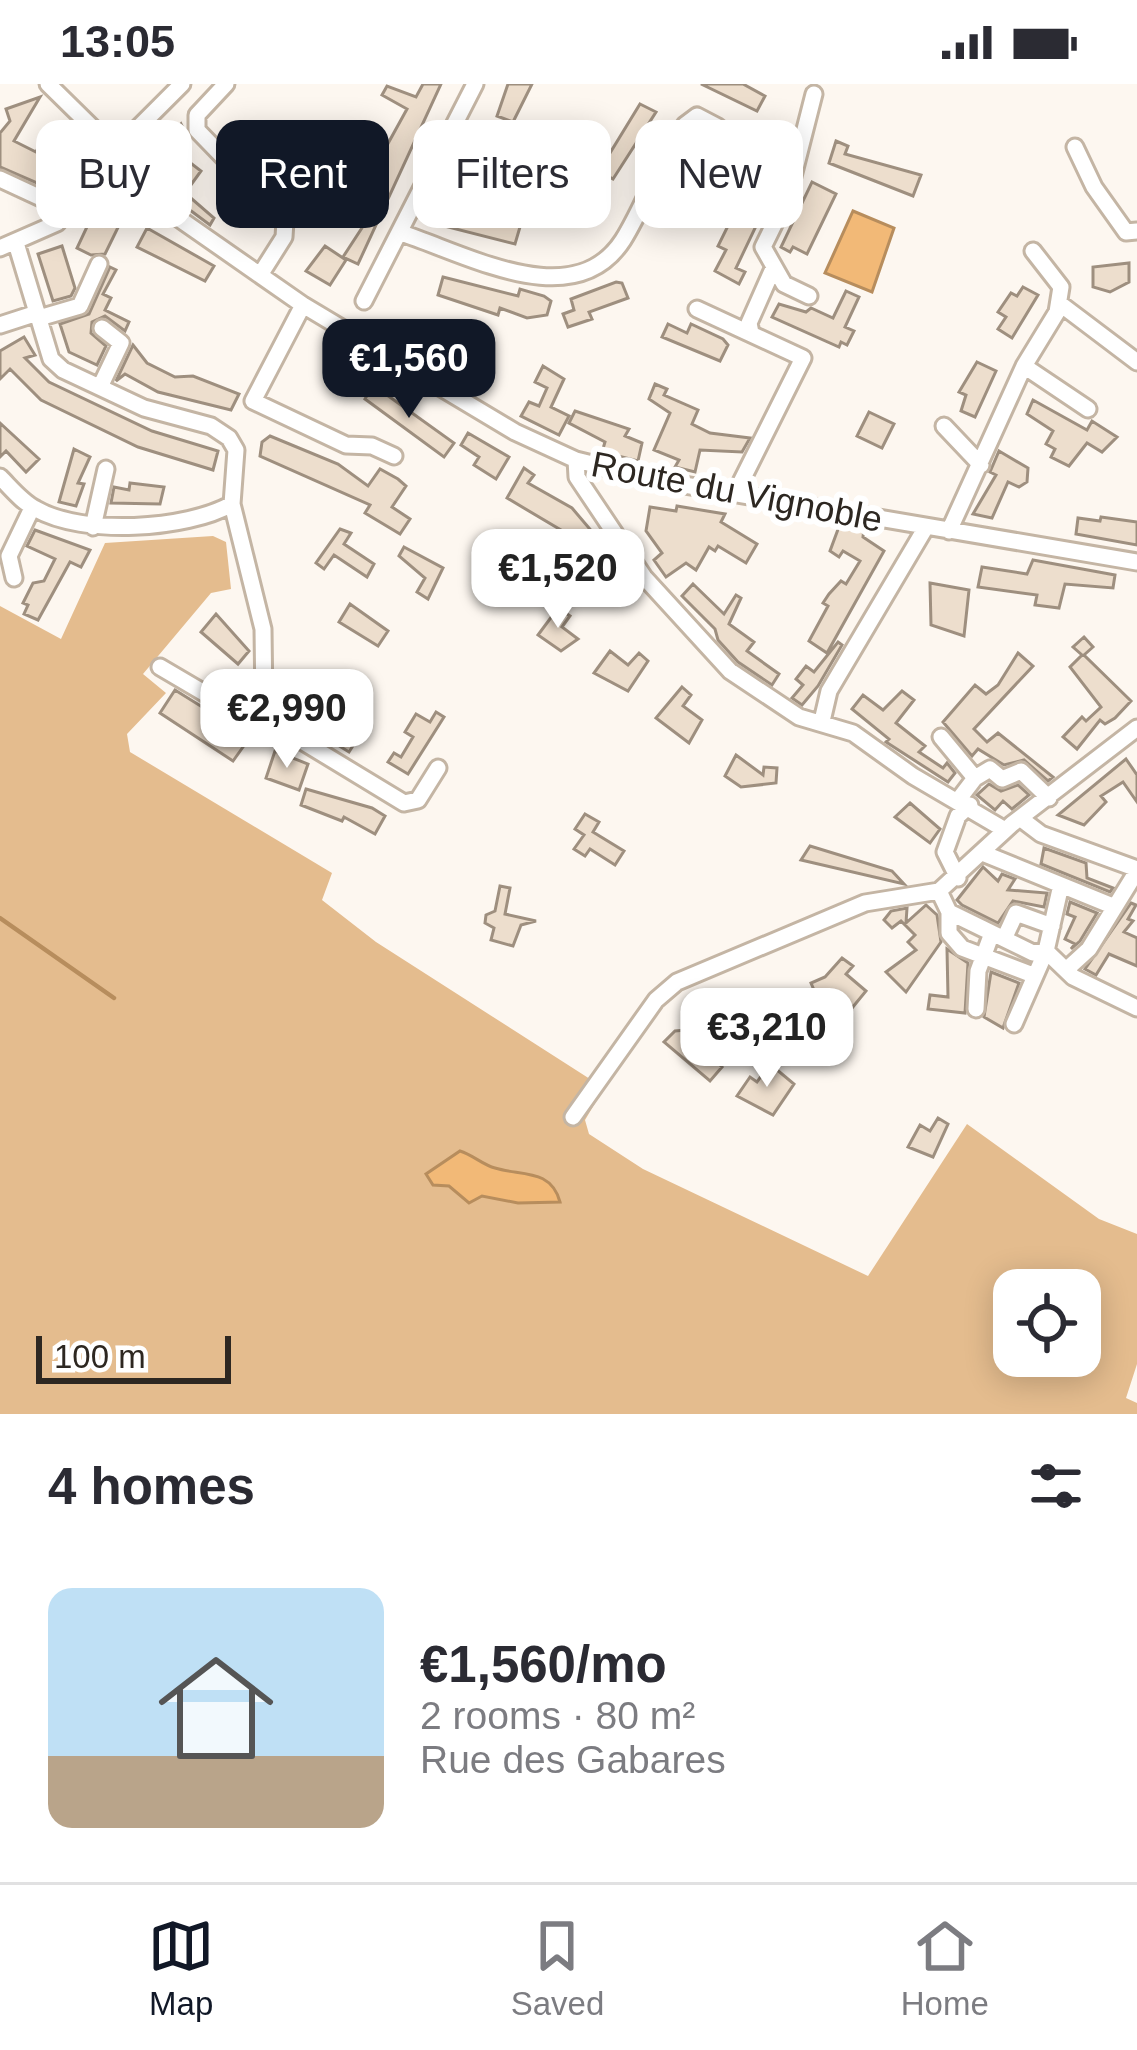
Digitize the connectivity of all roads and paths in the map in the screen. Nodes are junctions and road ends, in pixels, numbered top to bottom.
1 (48, 84) edge
2 (182, 84) edge
3 (226, 84) edge
4 (476, 84) edge
5 (814, 94) dead end
6 (85, 120) edge
7 (146, 120) edge
8 (1075, 147) dead end
9 (0, 179) edge
10 (36, 196) edge
11 (635, 217) edge
12 (38, 228) edge
13 (192, 228) edge
14 (1137, 231) edge
15 (401, 233) junction
16 (8, 245) edge
17 (1034, 251) dead end
18 (99, 264) dead end
19 (772, 271) junction
20 (260, 275) junction
21 (809, 296) dead end
22 (364, 301) dead end
23 (1059, 303) junction
24 (303, 305) junction
25 (697, 309) dead end
26 (38, 316) junction
27 (0, 325) edge
28 (102, 328) dead end
29 (751, 333) junction
30 (1137, 362) edge
31 (1024, 366) junction
32 (100, 387) junction
33 (1088, 410) dead end
34 (944, 426) dead end
35 (394, 457) dead end
36 (576, 460) junction
37 (981, 465) junction
38 (106, 469) dead end
39 (0, 477) edge
40 (736, 494) junction
41 (232, 504) junction
42 (32, 508) junction
43 (94, 526) junction
44 (926, 526) junction
45 (949, 531) junction
46 (1137, 562) edge
47 (14, 578) dead end
48 (160, 667) dead end
49 (259, 715) junction
50 (821, 721) junction
51 (1137, 728) edge
52 (941, 737) dead end
53 (438, 768) dead end
54 (975, 778) junction
55 (1049, 798) junction
56 (964, 802) junction
57 (1020, 818) junction
58 (1005, 830) junction
59 (985, 854) junction
60 (1137, 870) edge
61 (958, 878) junction
62 (1061, 885) junction
63 (939, 891) junction
64 (1115, 907) junction
65 (949, 912) junction
66 (1052, 926) junction
67 (998, 936) junction
68 (1046, 951) junction
69 (983, 957) junction
70 (1066, 970) junction
71 (1033, 975) junction
72 (1137, 1008) edge
73 (976, 1010) dead end
74 (1014, 1024) dead end
75 (574, 1117) dead end

1 - 6 street
2 - 7 street
3 - 20 street
4 - 15 street
5 - 19 street
8 - 14 street
9 - 10 street
11 - 15 street
12 - 16 street
13 - 20 street, Route du Vignoble
15 - 22 street
16 - 26 street
17 - 23 street
18 - 26 street
19 - 21 street
19 - 29 street
20 - 24 street, Route du Vignoble
23 - 30 street
23 - 31 street
24 - 35 street
24 - 36 street, Route du Vignoble
25 - 29 street
26 - 27 street
26 - 32 street
28 - 32 street
29 - 40 street
31 - 33 street
31 - 37 street
32 - 41 street
34 - 37 street
36 - 40 street, Route du Vignoble
36 - 50 street
37 - 45 street
38 - 43 street
39 - 42 street
40 - 44 street, Route du Vignoble
41 - 43 street
41 - 49 street
42 - 43 street
42 - 47 street
44 - 45 street, Route du Vignoble
44 - 50 street
45 - 46 street, Route du Vignoble
48 - 49 street
49 - 53 street
50 - 56 street
51 - 55 street
52 - 54 street
54 - 55 street
54 - 56 street
55 - 57 street
56 - 58 street
56 - 61 street
57 - 58 street
57 - 60 street
58 - 59 street
59 - 61 street
59 - 62 street
60 - 64 street
61 - 63 street
62 - 64 street
62 - 66 street
63 - 65 street
63 - 75 street
64 - 70 street
65 - 67 street
65 - 69 street
66 - 67 street
66 - 68 street
67 - 68 street
67 - 69 street
68 - 70 street
68 - 71 street
69 - 71 street
69 - 73 street
70 - 72 street
71 - 74 street

